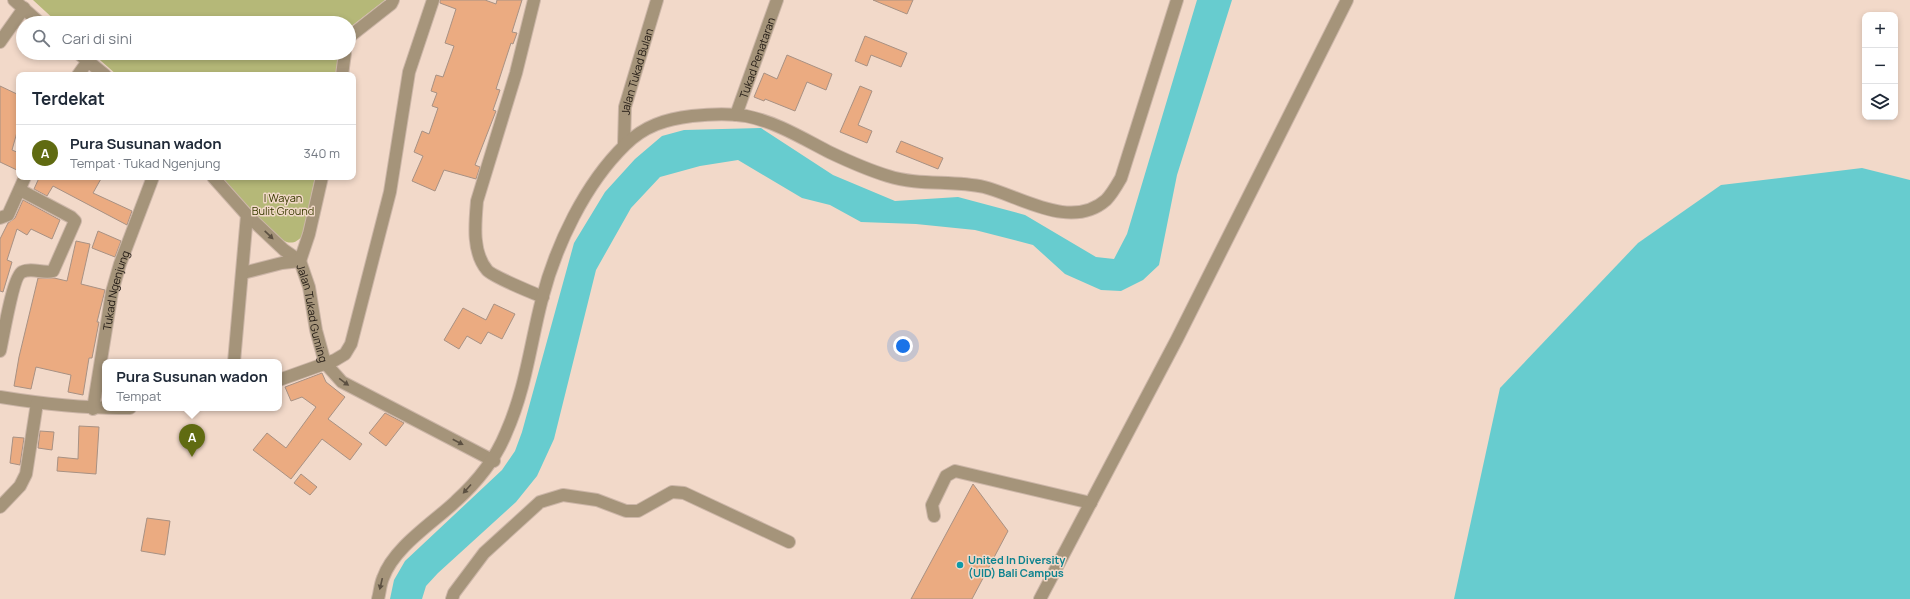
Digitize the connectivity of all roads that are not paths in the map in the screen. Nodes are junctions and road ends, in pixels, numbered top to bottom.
1 (393, 0) edge
2 (433, 0) edge
3 (534, 0) edge
4 (657, 0) edge
5 (776, 0) edge
6 (1177, 0) edge
7 (1347, 0) edge
8 (19, 4) edge
9 (32, 16) edge
10 (356, 32) edge
11 (0, 42) edge
12 (344, 60) edge
13 (88, 61) joint
14 (80, 72) edge
15 (101, 72) edge
16 (342, 72) edge
17 (736, 115) junction
18 (624, 145) junction
19 (24, 180) edge
20 (152, 180) edge
21 (216, 180) edge
22 (321, 180) edge
23 (20, 190) junction
24 (247, 215) junction
25 (0, 218) edge
26 (300, 261) junction
27 (243, 273) junction
28 (542, 297) junction
29 (0, 351) edge
30 (234, 359) edge
31 (325, 363) junction
32 (282, 379) edge
33 (0, 397) edge
34 (37, 403) junction
35 (93, 409) junction
36 (102, 409) edge
37 (494, 460) junction
38 (1091, 503) junction
39 (0, 507) edge
40 (934, 516) dead end
41 (789, 542) dead end
42 (378, 599) edge
43 (452, 599) edge
44 (1040, 599) edge

1 - 10 street
2 - 31 street
3 - 28 street
4 - 18 street, Jalan Tukad Bulan
5 - 17 street, Tukad Penataran
6 - 17 street
7 - 38 street
8 - 9 street
8 - 11 street
12 - 16 street
13 - 14 street
13 - 15 street
17 - 18 street
18 - 28 street
19 - 23 street
20 - 35 street, Tukad Ngenjung
21 - 24 street, Jalan Tukad Guming
22 - 26 street
23 - 25 street
23 - 29 street
24 -> 26 street, Jalan Tukad Guming
24 - 27 street
26 - 27 street
26 - 31 street, Jalan Tukad Guming
27 - 30 street
28 - 37 street
31 - 32 street
31 -> 37 street, Jalan Tukad Guming
33 - 34 street
34 - 35 street
34 - 39 street
35 - 36 street
37 -> 42 street
38 - 40 street
38 - 44 street
41 - 43 street

